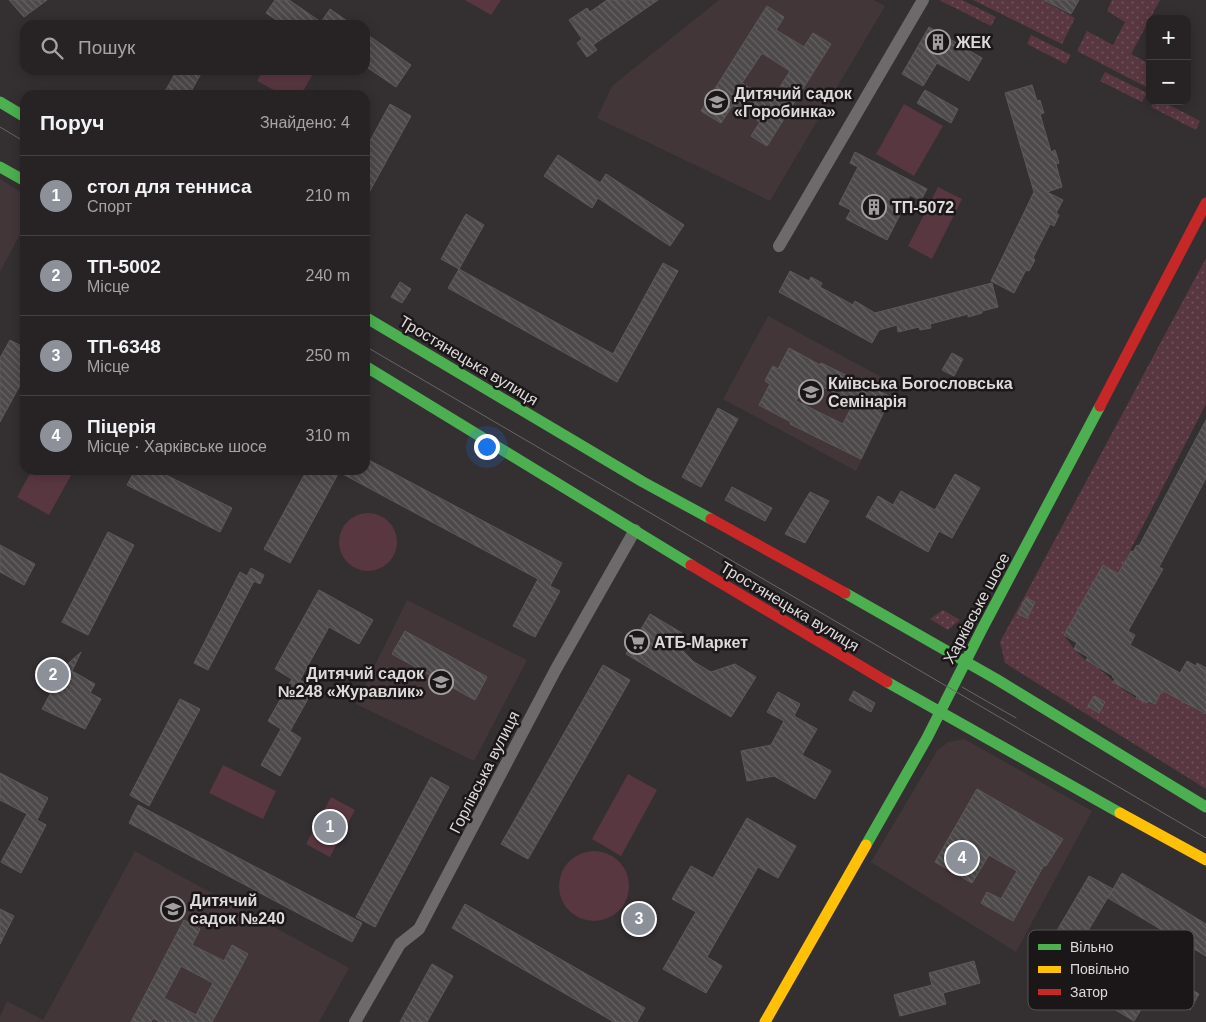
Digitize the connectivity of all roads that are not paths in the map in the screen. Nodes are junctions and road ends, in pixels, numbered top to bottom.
1 (923, 0) edge
2 (0, 102) edge
3 (20, 114) edge
4 (0, 167) edge
5 (20, 178) edge
6 (1206, 203) edge
7 (779, 246) dead end
8 (370, 320) edge
9 (370, 369) edge
10 (635, 530) junction
11 (965, 661) junction
12 (939, 713) junction
13 (1206, 808) edge
14 (1206, 860) edge
15 (355, 1022) edge
16 (765, 1022) edge

1 - 7 street
2 - 3 main road
4 - 5 main road
6 - 11 main road, Харківське шосе
8 - 11 main road, Тростянецька вулиця
9 - 10 main road, Тростянецька вулиця
10 - 12 main road, Тростянецька вулиця
10 - 15 street, Горлівська вулиця
11 - 12 main road, Харківське шосе
11 - 13 main road, Тростянецька вулиця
12 - 14 main road, Тростянецька вулиця
12 - 16 main road, Харківське шосе

